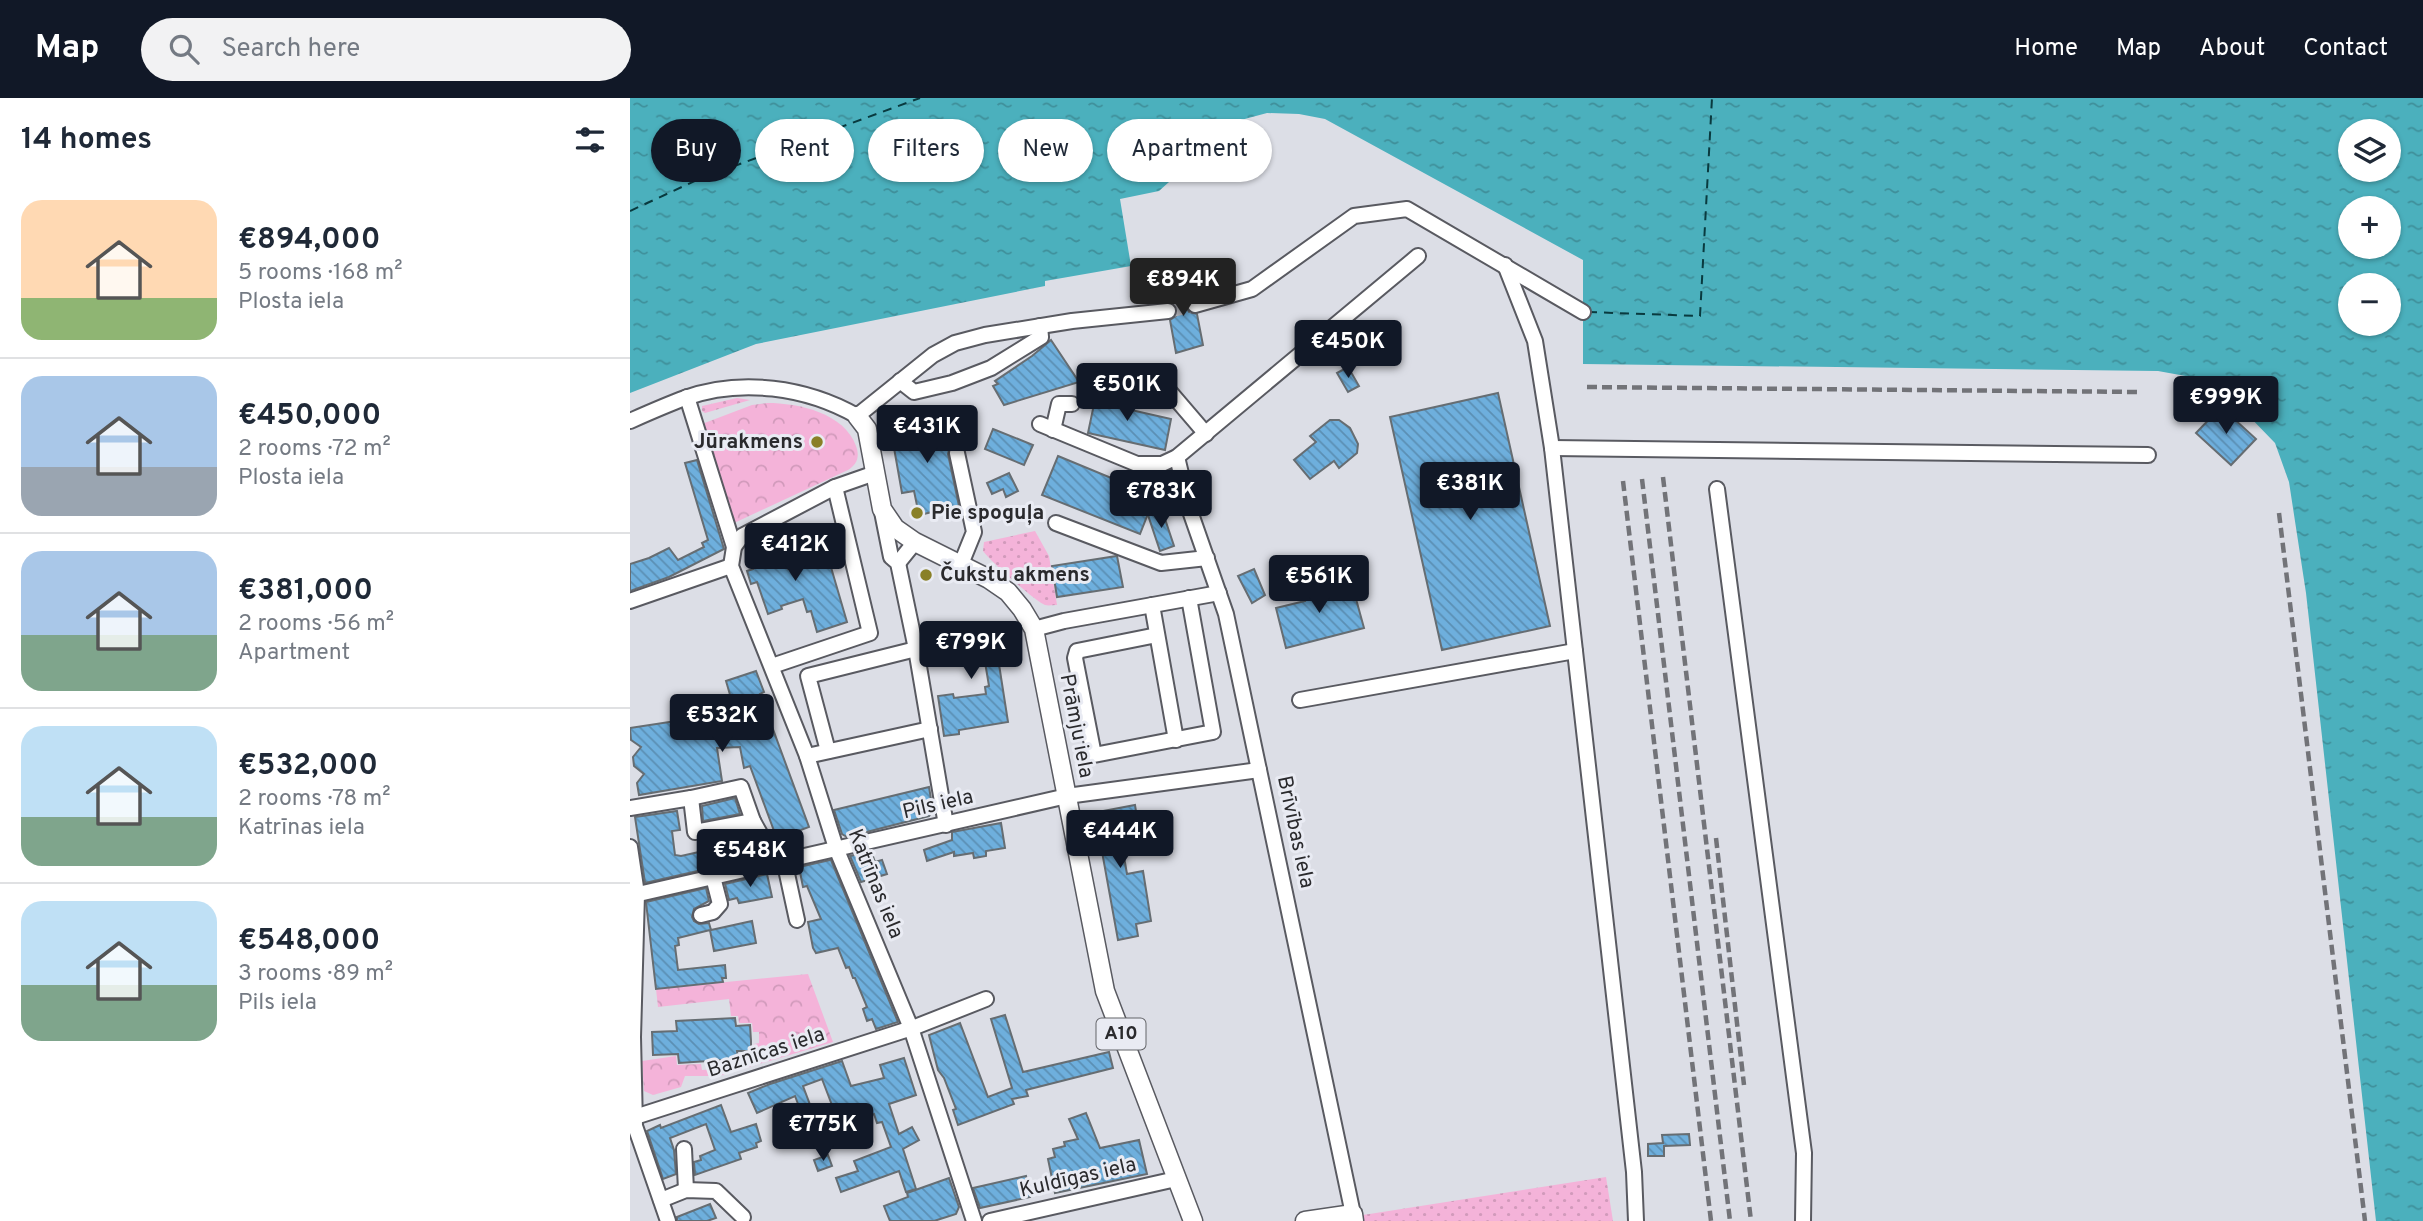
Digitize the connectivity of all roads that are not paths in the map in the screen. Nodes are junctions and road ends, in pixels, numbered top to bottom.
1 (1418, 256) dead end
2 (1505, 265) junction
3 (1195, 305) tunnel mouth
4 (1168, 311) tunnel mouth
5 (1583, 312) dead end
6 (1040, 326) junction
7 (900, 382) junction
8 (1170, 392) dead end
9 (687, 397) junction
10 (1072, 404) dead end
11 (630, 421) edge
12 (862, 423) junction
13 (1206, 434) junction
14 (1552, 448) junction
15 (957, 453) dead end
16 (2148, 455) dead end
17 (1177, 457) junction
18 (876, 473) junction
19 (835, 487) junction
20 (1717, 489) dead end
21 (882, 509) junction
22 (1056, 523) dead end
23 (915, 542) junction
24 (734, 547) junction
25 (1207, 558) junction
26 (898, 563) junction
27 (961, 564) junction
28 (732, 566) junction
29 (1219, 593) junction
30 (1189, 598) junction
31 (630, 601) edge
32 (1152, 605) junction
33 (1034, 629) junction
34 (1157, 635) junction
35 (846, 641) junction
36 (916, 649) junction
37 (1575, 651) junction
38 (852, 665) junction
39 (772, 666) junction
40 (1300, 700) dead end
41 (930, 729) junction
42 (1176, 740) junction
43 (828, 751) junction
44 (807, 756) junction
45 (1259, 770) junction
46 (1066, 796) junction
47 (691, 798) junction
48 (630, 808) edge
49 (753, 821) junction
50 (946, 825) junction
51 (630, 847) edge
52 (836, 848) junction
53 (784, 860) junction
54 (713, 877) junction
55 (633, 895) edge
56 (701, 915) dead end
57 (797, 920) dead end
58 (986, 999) dead end
59 (911, 1028) junction
60 (631, 1037) edge
61 (633, 1123) edge
62 (684, 1149) dead end
63 (1176, 1179) junction
64 (686, 1190) junction
65 (661, 1200) junction
66 (743, 1217) dead end
67 (1353, 1217) edge
68 (668, 1221) edge
69 (974, 1221) edge
70 (990, 1221) edge
71 (1193, 1221) edge
72 (1305, 1221) edge
73 (1636, 1221) edge
74 (1803, 1221) edge

1 - 13 street
2 - 3 street
2 - 5 street
2 - 14 street
4 - 6 street
6 - 7 street
6 - 7 street
7 - 12 street
8 - 13 street
9 - 11 street
9 - 12 street
9 - 24 street
10 - 17 street
12 - 18 main road
13 - 17 street
14 - 16 street
14 - 37 street
15 - 27 street
17 - 25 street, Brīvības iela
18 - 19 street
18 - 21 main road
19 - 24 street
19 - 35 street
20 - 74 street
21 - 23 main road, Prāmju iela / A10
21 - 26 street
22 - 25 street
23 - 26 street
23 - 27 main road, Prāmju iela / A10
24 - 28 street
25 - 29 street, Brīvības iela
26 - 36 street
27 - 33 main road, Prāmju iela / A10
28 - 31 street
28 - 39 street, Katrīnas iela
29 - 30 street
29 - 45 street, Brīvības iela
30 - 32 street
30 - 42 street
32 - 33 street
32 - 34 street
33 - 46 main road, Prāmju iela / A10
34 - 42 street
34 - 42 street
35 - 38 street
35 - 39 street
36 - 38 street
36 - 41 street
37 - 40 street
37 - 73 street
38 - 43 street
39 - 44 street, Katrīnas iela
41 - 43 street
41 - 50 street
43 - 44 street
44 - 52 street, Katrīnas iela
45 - 46 street, Pils iela
45 - 67 street, Brīvības iela
46 - 50 street, Pils iela
46 - 63 main road, Prāmju iela / A10
47 - 48 street
47 - 49 street
47 - 49 street
49 - 53 street
50 - 52 street, Pils iela
51 - 55 street
52 - 53 street, Pils iela
52 - 59 street, Katrīnas iela
53 - 54 street, Pils iela
53 - 57 street
54 - 55 street, Pils iela
54 - 56 street
55 - 60 street
58 - 59 street, Baznīcas iela
59 - 61 street, Baznīcas iela
59 - 69 street, Katrīnas iela
60 - 61 street
61 - 65 street
62 - 64 street
63 - 70 street, Kuldīgas iela
63 - 71 main road, Prāmju iela / A10
64 - 65 street
64 - 66 street
65 - 68 street
67 - 72 main road

